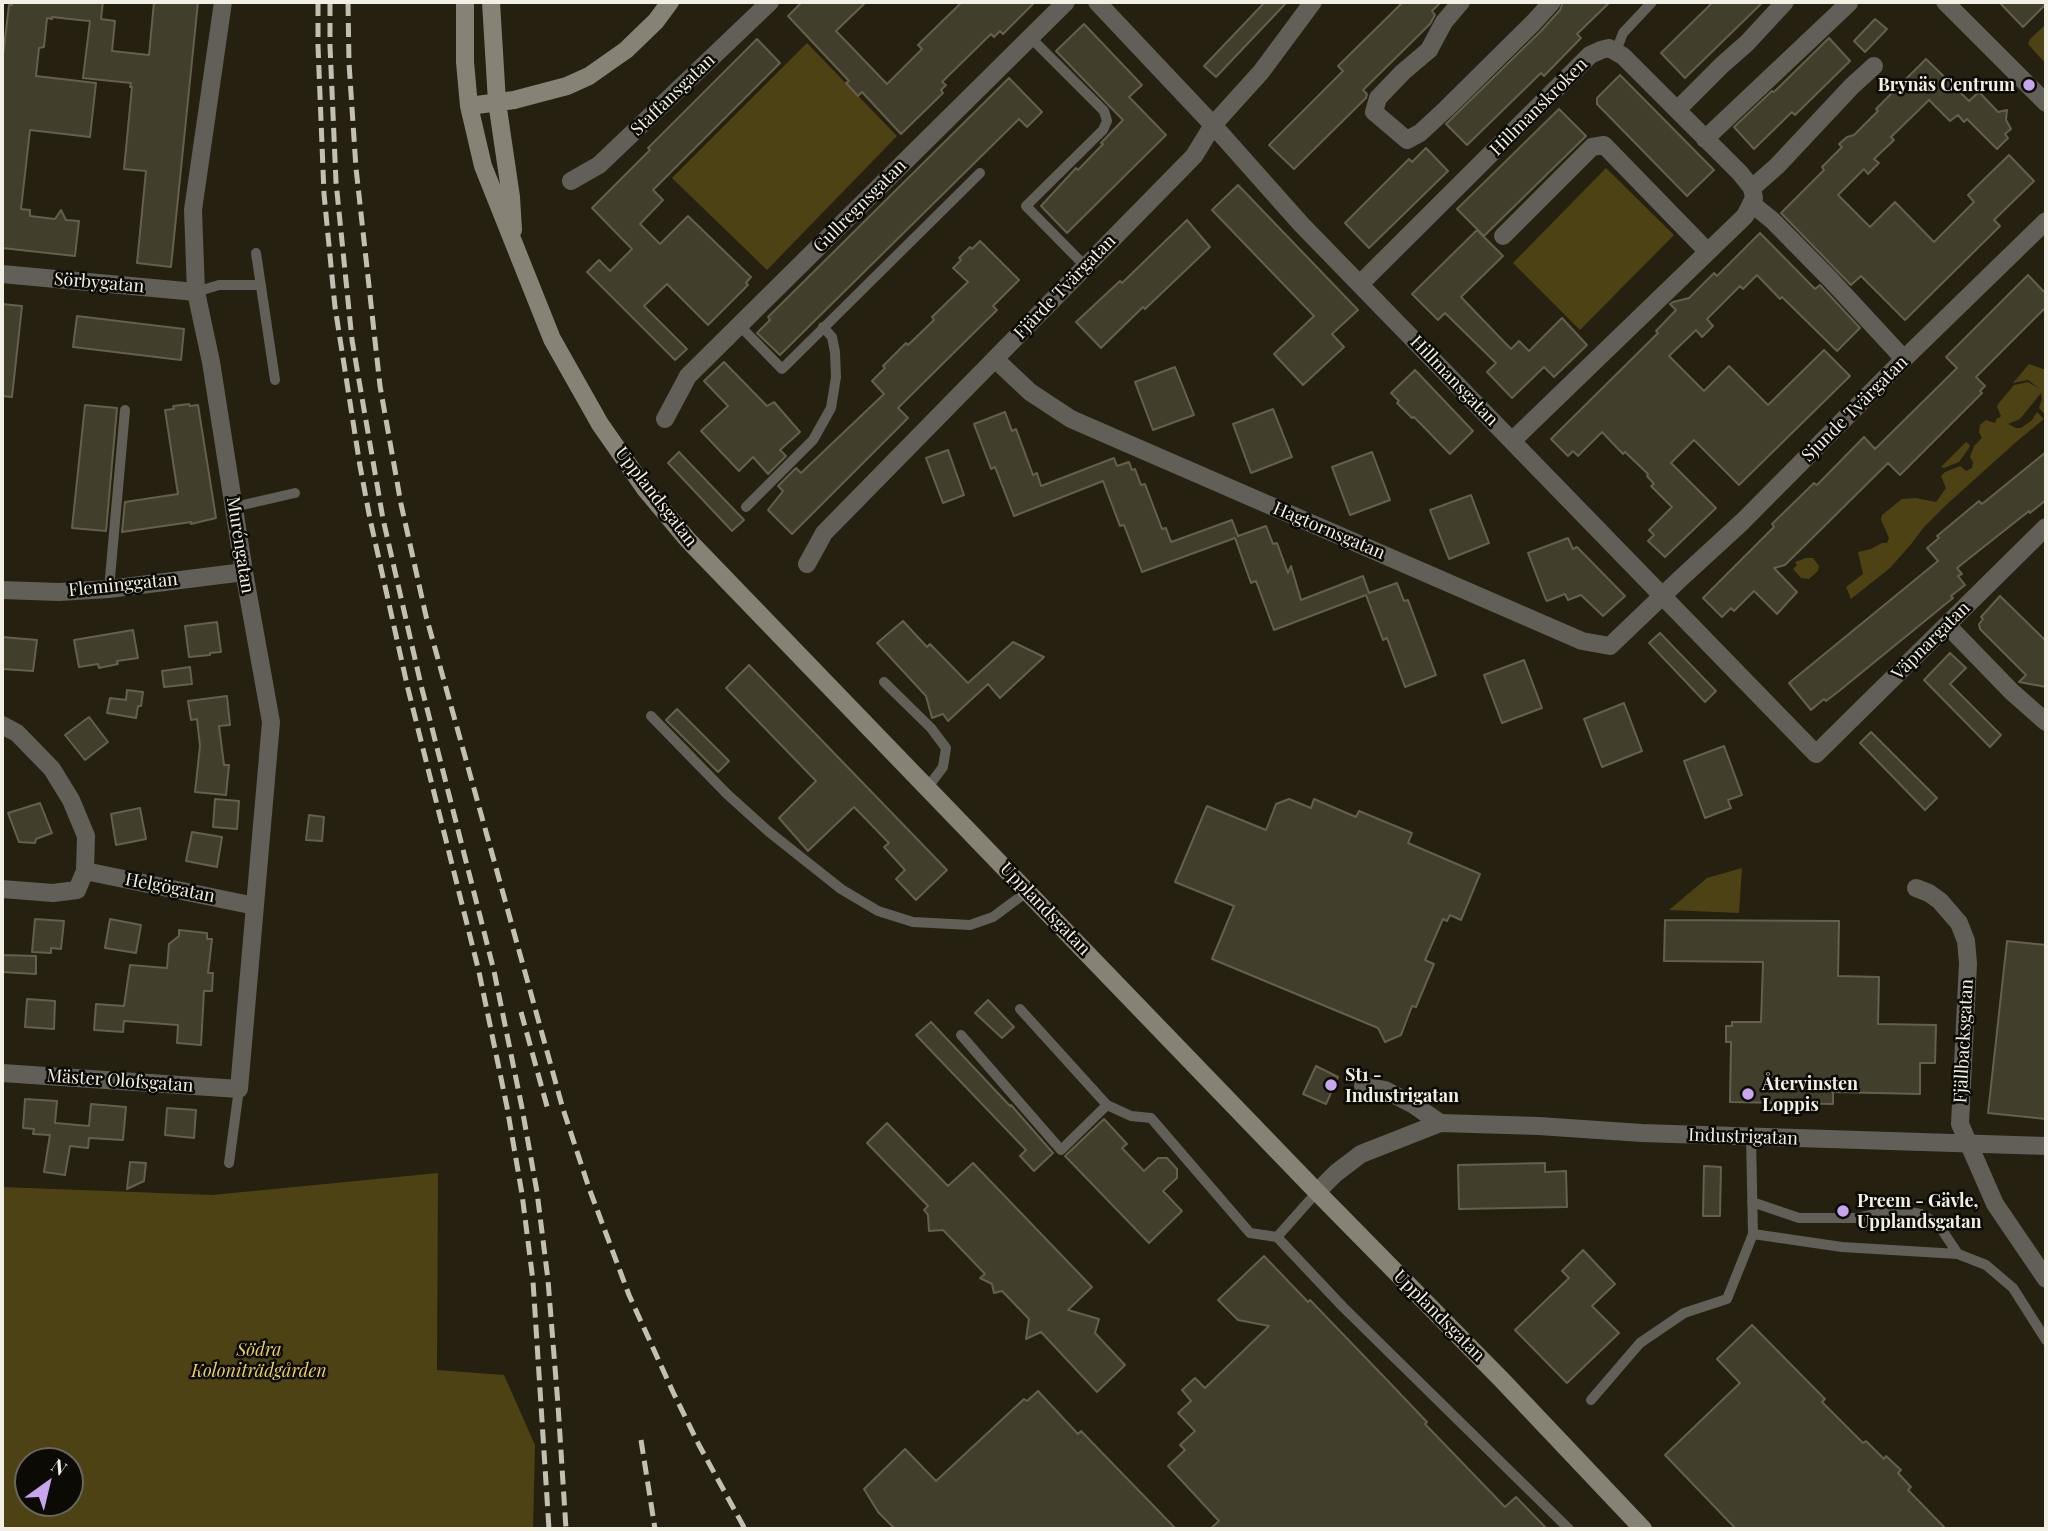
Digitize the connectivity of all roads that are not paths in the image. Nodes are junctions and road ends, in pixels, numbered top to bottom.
1 (223, 2) edge
2 (465, 2) edge
3 (491, 2) edge
4 (670, 2) edge
5 (769, 2) edge
6 (1066, 2) edge
7 (1097, 2) edge
8 (1314, 2) edge
9 (1461, 2) edge
10 (1552, 2) edge
11 (1653, 2) edge
12 (1785, 2) edge
13 (1948, 3) edge
14 (1849, 4) dead end
15 (1031, 37) junction
16 (1616, 51) junction
17 (1874, 66) dead end
18 (497, 102) junction
19 (2046, 103) edge
20 (469, 106) junction
21 (1678, 110) junction
22 (1213, 125) junction
23 (1706, 139) junction
24 (980, 173) dead end
25 (570, 181) dead end
26 (1752, 196) junction
27 (2046, 221) edge
28 (1503, 236) dead end
29 (514, 240) junction
30 (1707, 251) junction
31 (256, 253) dead end
32 (1085, 266) junction
33 (2, 274) edge
34 (1360, 284) junction
35 (261, 285) junction
36 (196, 292) junction
37 (740, 326) junction
38 (823, 327) junction
39 (995, 359) junction
40 (1904, 359) junction
41 (275, 380) dead end
42 (125, 410) dead end
43 (665, 419) dead end
44 (1512, 441) junction
45 (295, 493) dead end
46 (234, 507) junction
47 (746, 507) dead end
48 (2046, 527) edge
49 (807, 564) dead end
50 (244, 572) junction
51 (109, 589) junction
52 (2, 590) edge
53 (1663, 595) junction
54 (1947, 625) junction
55 (884, 682) dead end
56 (651, 716) dead end
57 (2046, 722) edge
58 (2, 725) edge
59 (1816, 754) joint
60 (928, 787) junction
61 (85, 871) junction
62 (1916, 888) dead end
63 (2, 889) edge
64 (1028, 891) junction
65 (256, 906) junction
66 (1020, 1009) dead end
67 (961, 1035) dead end
68 (2, 1073) edge
69 (1363, 1086) dead end
70 (239, 1089) junction
71 (1107, 1105) junction
72 (1440, 1123) junction
73 (1751, 1138) junction
74 (1970, 1143) junction
75 (2046, 1146) edge
76 (229, 1163) dead end
77 (1317, 1192) junction
78 (1752, 1202) junction
79 (1753, 1234) junction
80 (1277, 1237) junction
81 (1958, 1254) junction
82 (2046, 1279) edge
83 (2046, 1340) edge
84 (1591, 1400) dead end
85 (1569, 1529) edge
86 (1643, 1529) edge

1 - 36 street, Muréngatan
2 - 20 main road, Upplandsgatan
3 - 18 main road, Upplandsgatan
4 - 18 main road
5 - 25 street, Staffansgatan
6 - 15 street, Gullregnsgatan
7 - 22 street, Hillmansgatan
8 - 22 street, Fjärde Tvärgatan
9 - 10 street
11 - 16 lane
12 - 21 street
13 - 19 street
14 - 23 street
15 - 32 lane
15 - 37 street, Gullregnsgatan
16 - 21 street
16 - 34 street, Hillmanskroken
17 - 26 street
18 - 20 main road
18 - 29 main road, Upplandsgatan
20 - 29 main road, Upplandsgatan
21 - 23 street
22 - 32 street, Fjärde Tvärgatan
22 - 34 street, Hillmansgatan
23 - 26 street
24 - 38 lane
26 - 30 street
26 - 40 street
27 - 40 street, Sjunde Tvärgatan
28 - 30 street
29 - 60 main road, Upplandsgatan
30 - 44 street
31 - 35 lane
32 - 39 street, Fjärde Tvärgatan
33 - 36 street, Sörbygatan
34 - 44 street, Hillmansgatan
35 - 36 lane
35 - 41 lane
36 - 46 street, Muréngatan
37 - 38 lane
37 - 43 street, Gullregnsgatan
38 - 47 lane
39 - 49 street, Fjärde Tvärgatan
39 - 53 street, Hagtornsgatan
40 - 53 street, Sjunde Tvärgatan
42 - 51 lane
44 - 53 street, Hillmansgatan
45 - 46 lane
46 - 50 street, Muréngatan
48 - 54 street, Väpnargatan
50 - 51 street, Fleminggatan
50 - 65 street, Muréngatan
51 - 52 street, Fleminggatan
53 - 59 street, Hillmansgatan
54 - 57 street
54 - 59 street, Väpnargatan
55 - 60 lane
56 - 64 lane
58 - 61 street
60 - 64 main road, Upplandsgatan
61 - 63 street
61 - 65 street, Helgögatan
62 - 74 street, Fjällbacksgatan
64 - 77 main road, Upplandsgatan
65 - 70 street, Muréngatan
66 - 71 lane
67 - 71 lane
68 - 70 street, Mäster Olofsgatan
69 - 72 street
70 - 76 lane
71 - 80 lane
72 - 73 street, Industrigatan
72 - 77 street, Industrigatan
73 - 74 street, Industrigatan
73 - 78 lane
74 - 75 street, Industrigatan
74 - 82 street, Fjällbacksgatan
77 - 80 lane
77 - 86 main road, Upplandsgatan
78 - 79 lane
78 - 81 lane
79 - 81 lane
79 - 84 lane
80 - 85 lane
81 - 83 lane

